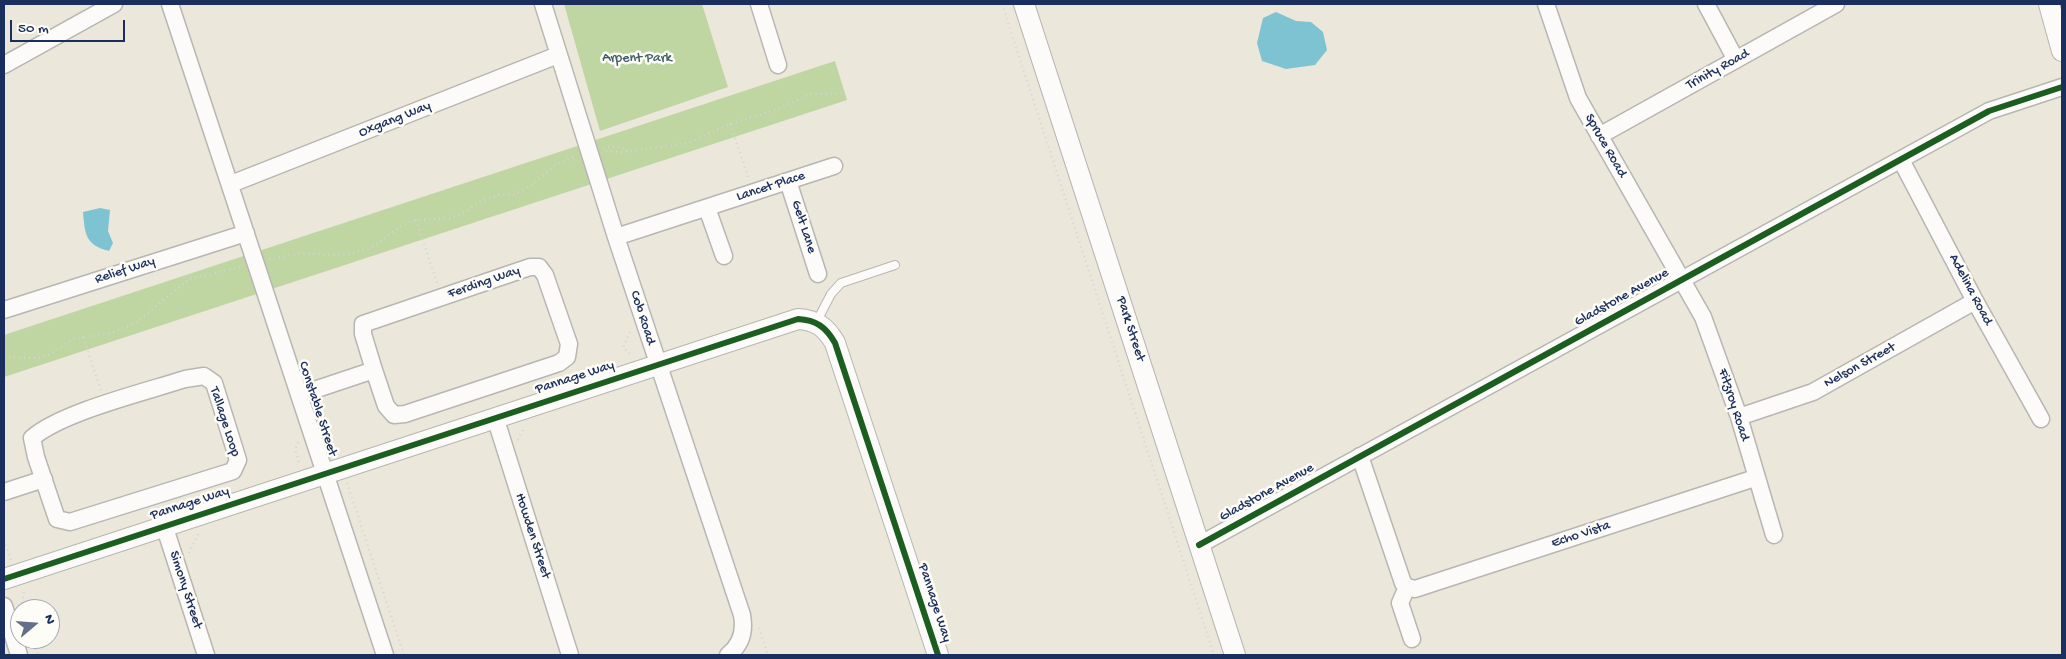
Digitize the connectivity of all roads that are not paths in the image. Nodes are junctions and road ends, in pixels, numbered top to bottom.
1 (114, 4) edge
2 (170, 4) edge
3 (543, 4) edge
4 (758, 4) edge
5 (1024, 4) edge
6 (1546, 4) edge
7 (1706, 4) edge
8 (1836, 4) edge
9 (2052, 4) edge
10 (2062, 51) edge
11 (558, 55) junction
12 (1736, 60) junction
13 (4, 64) edge
14 (778, 65) dead end
15 (2062, 87) edge
16 (1599, 136) junction
17 (1901, 160) junction
18 (834, 166) dead end
19 (788, 181) junction
20 (231, 184) junction
21 (707, 208) junction
22 (246, 232) junction
23 (616, 237) junction
24 (724, 256) dead end
25 (896, 265) dead end
26 (818, 274) dead end
27 (1682, 280) junction
28 (1975, 301) junction
29 (4, 310) edge
30 (816, 323) junction
31 (651, 366) junction
32 (374, 370) junction
33 (299, 395) junction
34 (494, 417) junction
35 (1739, 417) junction
36 (2041, 419) dead end
37 (1360, 456) junction
38 (324, 472) junction
39 (1755, 478) junction
40 (44, 479) junction
41 (4, 492) edge
42 (164, 525) junction
43 (1774, 535) dead end
44 (1199, 545) junction
45 (4, 579) edge
46 (1407, 587) junction
47 (4, 606) edge
48 (1412, 639) dead end
49 (20, 655) edge
50 (206, 655) edge
51 (385, 655) edge
52 (570, 655) edge
53 (728, 655) edge
54 (938, 655) edge
55 (1235, 655) edge

1 - 13 street
2 - 20 street, Constable Street
3 - 11 street, Cob Road
4 - 14 street
5 - 44 street, Park Street
6 - 16 street, Spruce Road
7 - 12 street
8 - 12 street, Trinity Road
9 - 10 street
11 - 20 street, Oxgang Way
11 - 23 street, Cob Road
12 - 16 street, Trinity Road
15 - 17 street, Gladstone Avenue
16 - 27 street, Spruce Road
17 - 27 street, Gladstone Avenue
17 - 28 street, Adelina Road
18 - 19 street, Lancet Place
19 - 21 street, Lancet Place
19 - 26 street, Gelt Lane
20 - 22 street, Constable Street
21 - 23 street, Lancet Place
21 - 24 street
22 - 29 street, Relief Way
22 - 33 street, Constable Street
23 - 31 street, Cob Road
25 - 30 lane
27 - 35 street, Fitzroy Road
27 - 37 street, Gladstone Avenue
28 - 35 street, Nelson Street
28 - 36 street, Adelina Road
30 - 31 street, Pannage Way
30 - 54 street, Pannage Way
31 - 34 street, Pannage Way
31 - 53 street, Cob Road
32 - 32 street, Ferding Way
32 - 33 street
33 - 38 street, Constable Street
34 - 38 street, Pannage Way
34 - 52 street, Howden Street
35 - 39 street, Fitzroy Road
37 - 44 street, Gladstone Avenue
37 - 46 street
38 - 42 street, Pannage Way
38 - 51 street, Constable Street
39 - 43 street, Fitzroy Road
39 - 46 street, Echo Vista
40 - 40 street, Tallage Loop
40 - 41 street
42 - 45 street, Pannage Way
42 - 50 street, Simony Street
44 - 55 street, Park Street
46 - 48 street
47 - 49 street

